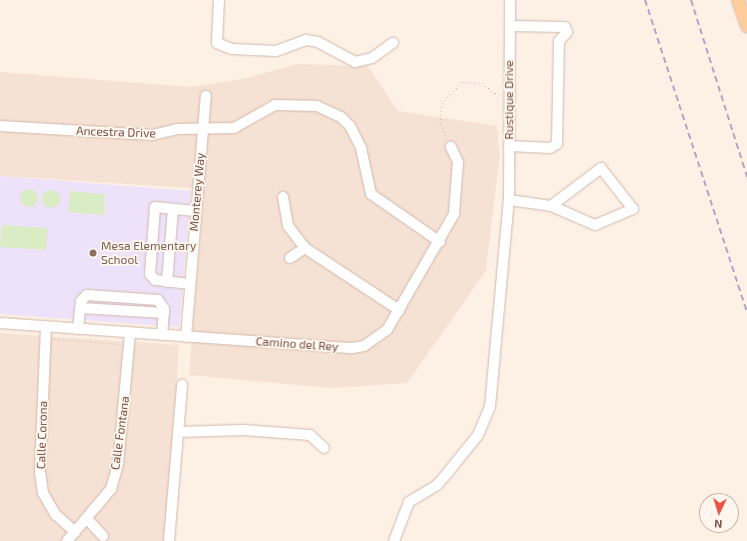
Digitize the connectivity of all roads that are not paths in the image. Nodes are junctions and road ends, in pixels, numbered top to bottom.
1 (219, 0) edge
2 (510, 0) edge
3 (738, 0) edge
4 (510, 26) junction
5 (747, 26) edge
6 (393, 44) dead end
7 (206, 96) dead end
8 (0, 126) edge
9 (203, 128) junction
10 (509, 146) junction
11 (451, 147) road end
12 (283, 197) dead end
13 (509, 200) junction
14 (551, 206) junction
15 (172, 209) junction
16 (195, 211) junction
17 (440, 242) junction
18 (305, 248) junction
19 (290, 258) dead end
20 (167, 282) junction
21 (189, 284) junction
22 (399, 310) junction
23 (0, 323) edge
24 (51, 327) junction
25 (78, 329) junction
26 (130, 333) junction
27 (162, 335) junction
28 (186, 336) junction
29 (182, 385) dead end
30 (178, 432) junction
31 (324, 448) dead end
32 (88, 520) junction
33 (75, 532) junction
34 (103, 536) dead end
35 (67, 541) edge
36 (169, 541) edge
37 (394, 541) edge

1 - 6 street
2 - 4 street, Rustique Drive
3 - 5 main road
4 - 10 street, Rustique Drive
4 - 10 street
7 - 9 street, Monterey Way
8 - 9 street, Ancestra Drive
9 - 16 street, Monterey Way
9 - 17 street, Ancestra Drive
10 - 13 street, Rustique Drive
11 - 17 street, Camino del Rey
12 - 18 street
13 - 14 street
13 - 37 street, Rustique Drive
14 - 14 street
15 - 16 street
15 - 20 street
15 - 20 street
16 - 21 street, Monterey Way
17 - 22 street, Camino del Rey
18 - 19 street
18 - 22 street
20 - 21 street
21 - 28 street, Monterey Way
22 - 28 street, Camino del Rey
23 - 24 street, Camino del Rey
24 - 25 street, Camino del Rey
24 - 33 street, Calle Corona
25 - 26 street, Camino del Rey
25 - 27 street
26 - 27 street, Camino del Rey
26 - 32 street, Calle Fontana
27 - 28 street, Camino del Rey
29 - 30 street
30 - 31 street
30 - 36 street
32 - 33 street, Calle Fontana
32 - 34 street
33 - 35 street, Calle Fontana

